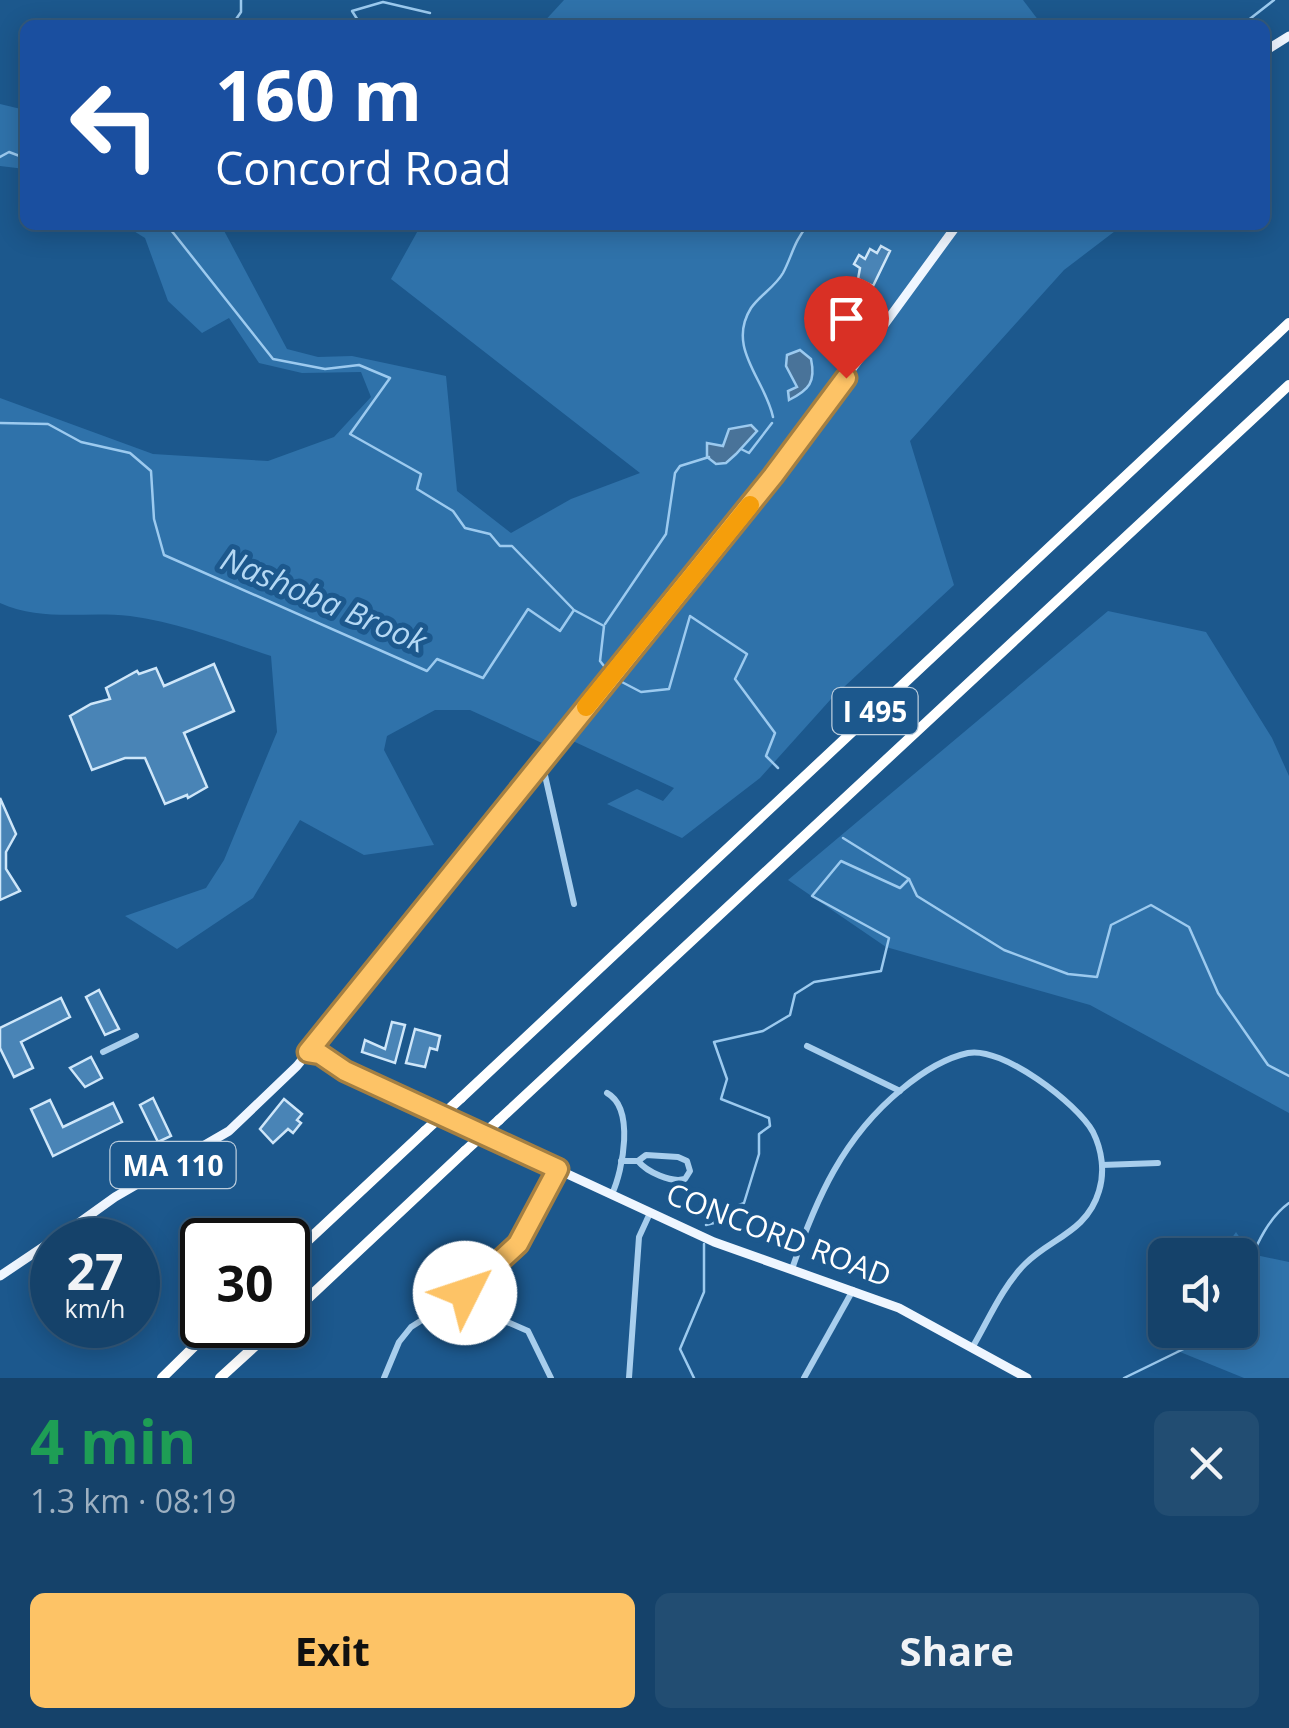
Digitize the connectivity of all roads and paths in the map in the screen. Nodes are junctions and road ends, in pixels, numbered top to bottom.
1 (952, 230) edge
2 (1289, 324) edge
3 (1289, 384) edge
4 (542, 761) junction
5 (574, 904) dead end
6 (136, 1036) dead end
7 (807, 1046) dead end
8 (103, 1052) dead end
9 (308, 1052) junction
10 (900, 1091) junction
11 (607, 1093) dead end
12 (621, 1161) junction
13 (638, 1161) junction
14 (1158, 1163) dead end
15 (1102, 1165) junction
16 (558, 1169) junction
17 (612, 1194) junction
18 (650, 1212) junction
19 (86, 1218) edge
20 (310, 1238) edge
21 (30, 1257) edge
22 (792, 1269) junction
23 (0, 1276) edge
24 (853, 1290) junction
25 (465, 1293) junction
26 (310, 1296) edge
27 (193, 1348) edge
28 (253, 1348) edge
29 (972, 1348) junction
30 (162, 1378) edge
31 (220, 1378) edge
32 (384, 1378) edge
33 (551, 1378) edge
34 (629, 1378) edge
35 (804, 1378) edge
36 (1027, 1378) edge

1 - 4 main road, MA 110
2 - 20 highway, I 495, bridge
3 - 26 highway, I 495, bridge
4 - 5 street
4 - 9 main road, MA 110
6 - 8 street
7 - 10 street
9 - 16 main road, CONCORD ROAD
9 - 19 main road, MA 110
10 - 15 street
10 - 22 street
11 - 12 street
12 - 13 street
12 - 17 street
13 - 13 street
14 - 15 street
15 - 29 street
16 - 17 main road, CONCORD ROAD
16 - 25 street
17 - 18 main road, CONCORD ROAD
18 - 22 main road, CONCORD ROAD
18 - 34 street
21 - 23 main road, MA 110
22 - 24 main road, CONCORD ROAD
24 - 29 main road, CONCORD ROAD
24 - 35 street
25 - 32 street
25 - 33 street
27 - 30 highway
28 - 31 highway
29 - 36 main road, CONCORD ROAD

